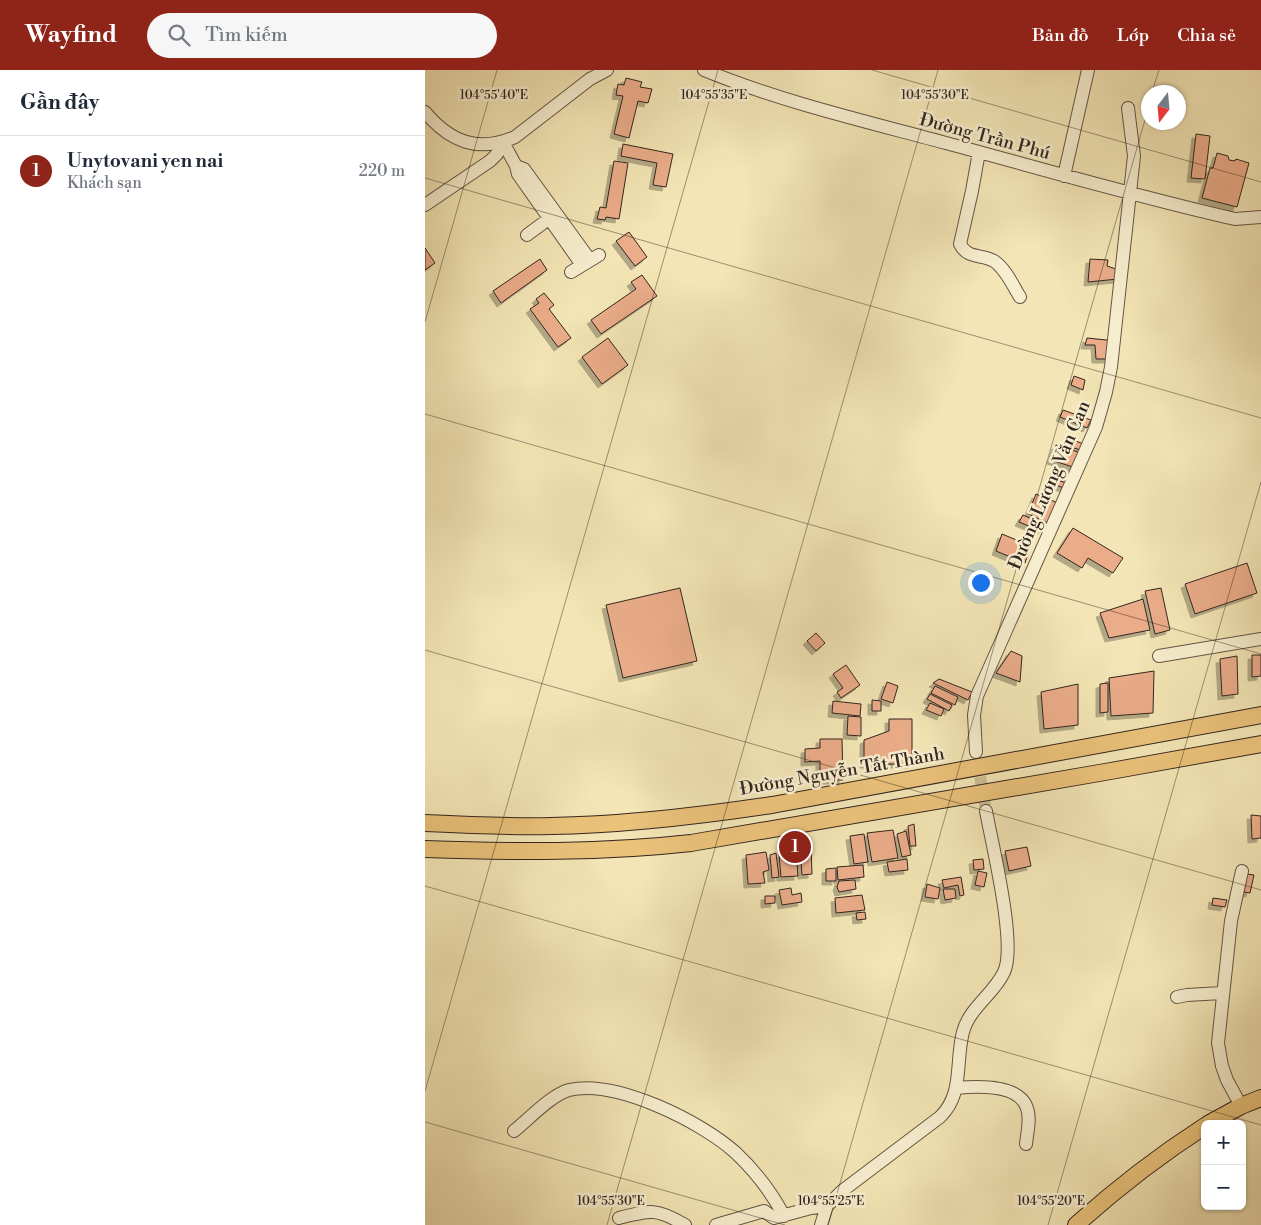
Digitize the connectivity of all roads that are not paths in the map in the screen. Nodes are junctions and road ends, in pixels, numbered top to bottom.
1 (607, 70) edge
2 (704, 70) edge
3 (1088, 70) edge
4 (1128, 108) dead end
5 (425, 112) edge
6 (503, 142) junction
7 (979, 152) junction
8 (1064, 176) junction
9 (1129, 193) junction
10 (425, 204) edge
11 (553, 216) junction
12 (1261, 217) edge
13 (527, 234) dead end
14 (586, 263) dead end
15 (1020, 297) dead end
16 (1261, 639) edge
17 (1159, 656) dead end
18 (1261, 714) edge
19 (1098, 744) junction
20 (1261, 744) edge
21 (976, 752) tunnel mouth
22 (1105, 772) junction
23 (772, 805) junction
24 (985, 811) tunnel mouth
25 (425, 822) edge
26 (775, 829) junction
27 (425, 849) edge
28 (1242, 871) dead end
29 (1222, 993) junction
30 (1177, 997) dead end
31 (956, 1088) junction
32 (1261, 1098) edge
33 (1241, 1106) junction
34 (1215, 1120) edge
35 (1201, 1129) edge
36 (514, 1131) dead end
37 (1026, 1144) dead end
38 (827, 1206) junction
39 (619, 1218) dead end
40 (778, 1220) edge
41 (685, 1225) edge
42 (716, 1225) edge
43 (821, 1225) edge
44 (1076, 1225) edge

1 - 6 street
2 - 7 street, Đường Trần Phú
3 - 8 street
4 - 9 street, Đường Lương Văn Can
5 - 6 street
6 - 10 street
6 - 11 street
7 - 8 street, Đường Trần Phú
7 - 15 street
8 - 9 street, Đường Trần Phú
9 - 12 street, Đường Trần Phú
9 - 21 street, Đường Lương Văn Can
11 - 13 street
11 - 14 street
16 - 17 street
18 - 19 main road, Đường Nguyễn Tất Thành
19 - 22 main road
19 - 23 main road, Đường Nguyễn Tất Thành
20 - 22 main road
22 - 26 main road
23 - 25 main road, Đường Nguyễn Tất Thành
23 - 26 main road
24 - 31 street
26 - 27 main road
28 - 29 street
29 - 30 street
29 - 33 street
31 - 37 street
31 - 38 street
32 - 33 main road
33 - 34 main road
35 - 44 main road
36 - 40 street
38 - 40 street
38 - 43 street
39 - 41 street
40 - 42 street

